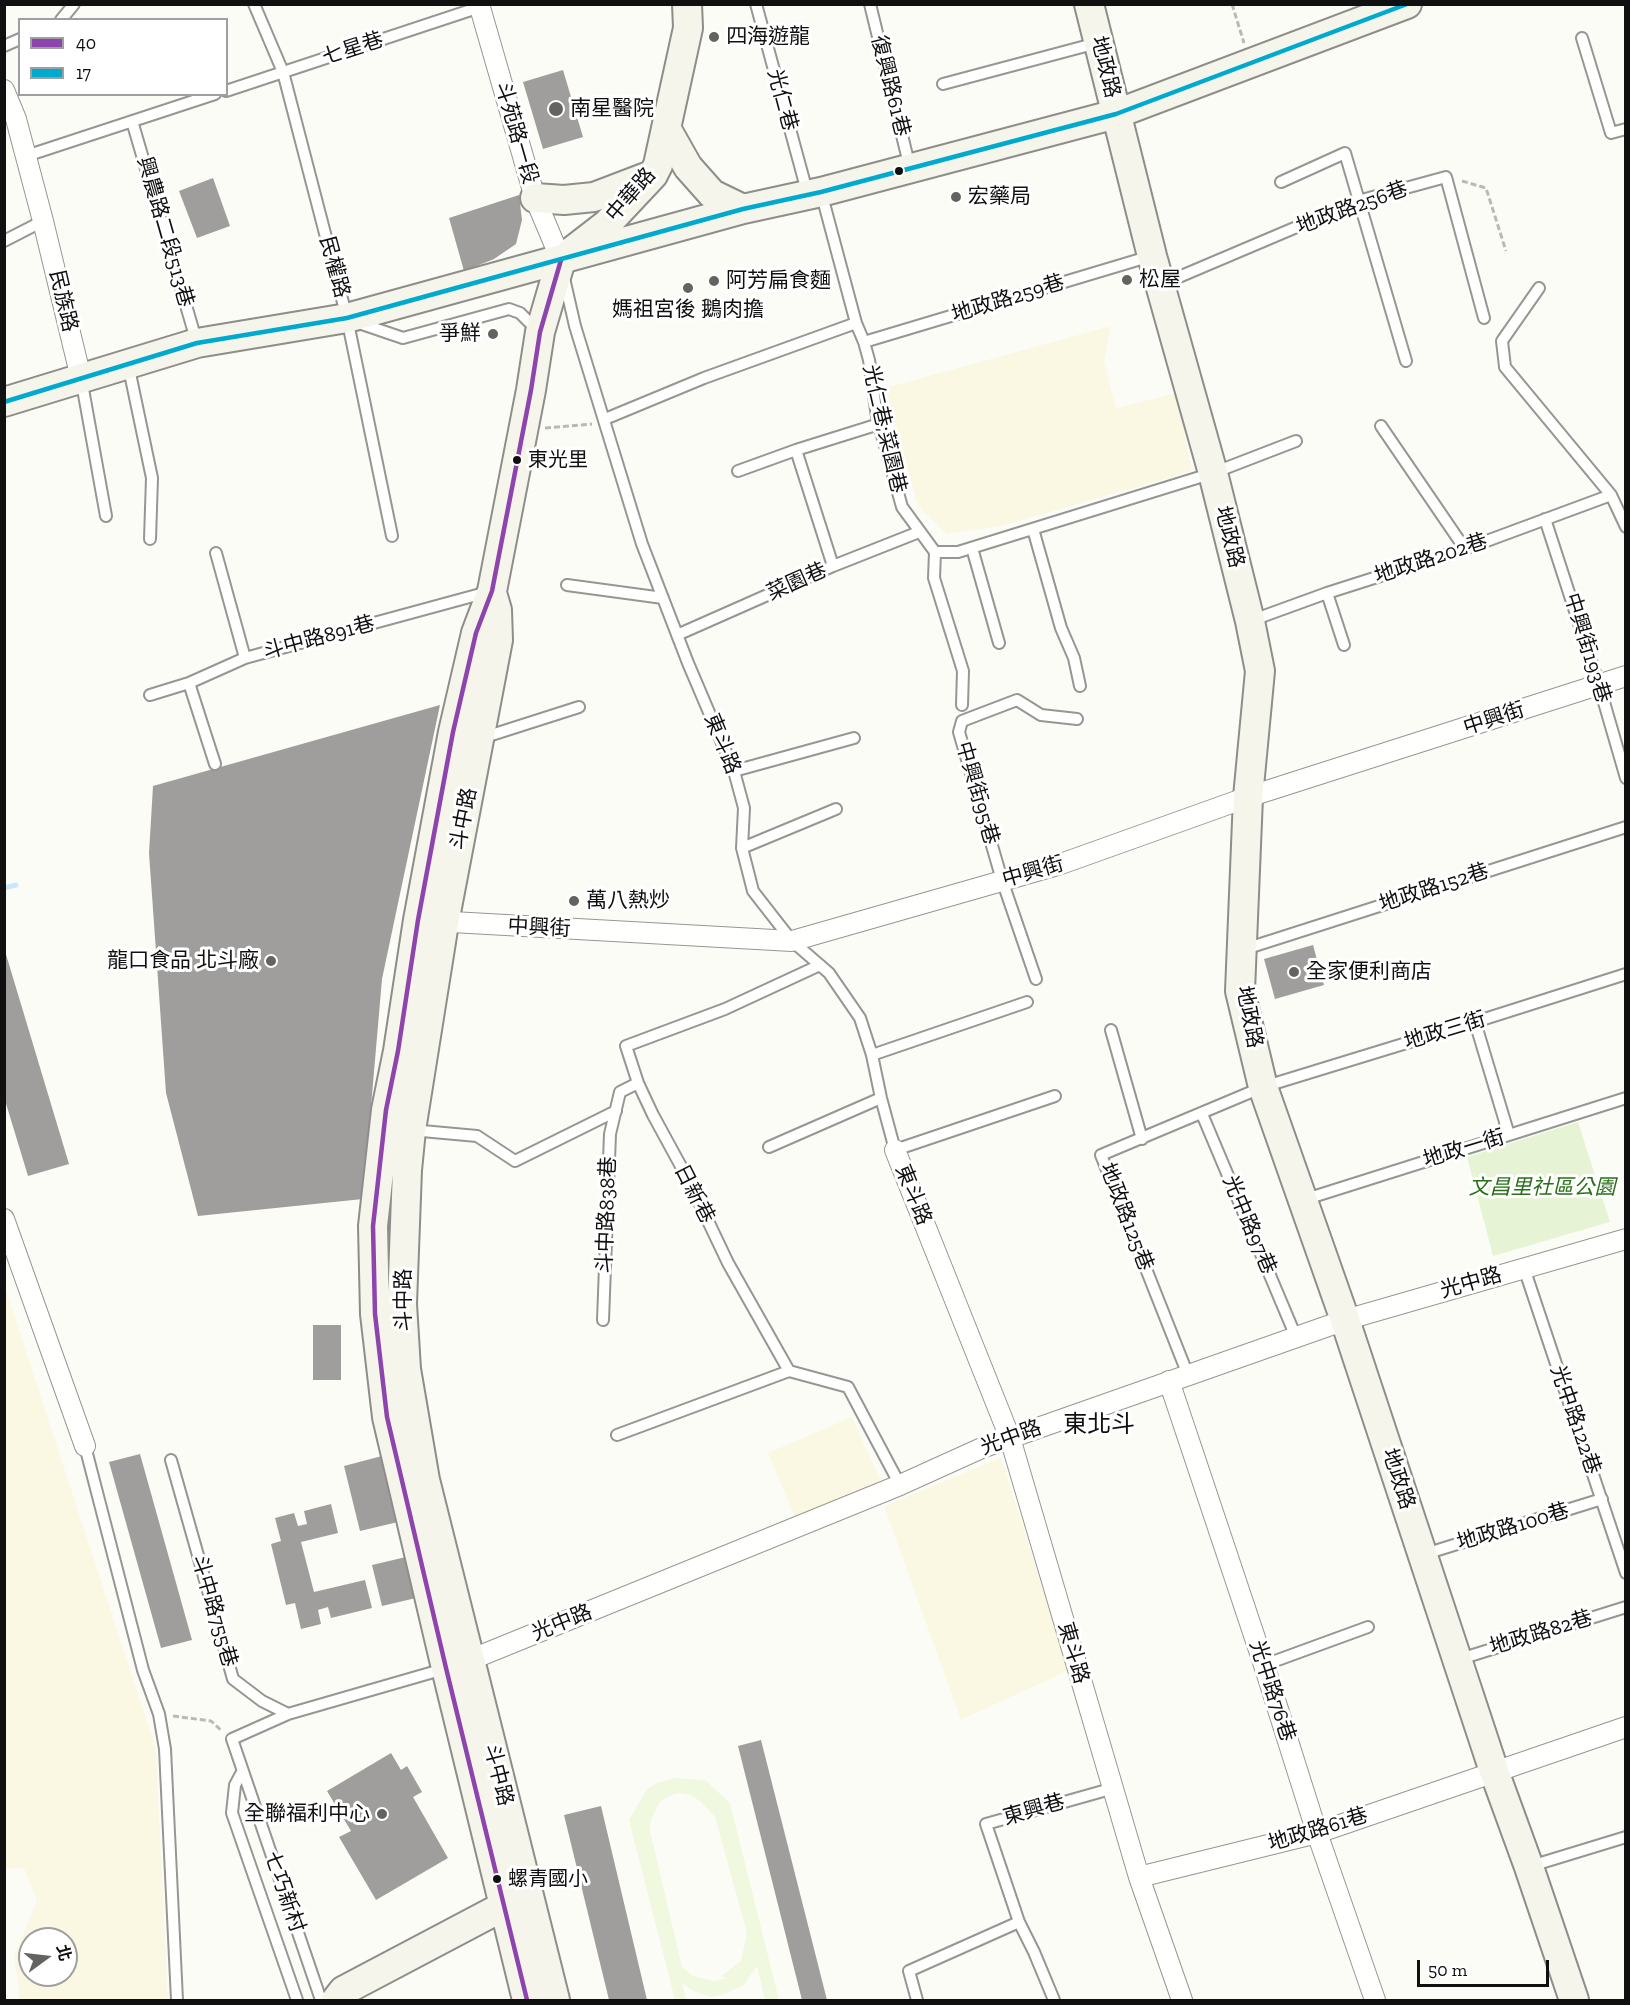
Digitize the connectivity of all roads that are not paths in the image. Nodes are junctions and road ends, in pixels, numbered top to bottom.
1 (74, 4) edge
2 (254, 4) edge
3 (687, 4) edge
4 (756, 4) edge
5 (870, 4) edge
6 (1089, 4) edge
7 (1407, 4) edge
8 (482, 5) edge
9 (63, 18) edge
10 (1582, 38) dead end
11 (18, 40) edge
12 (1099, 42) junction
13 (4, 46) edge
14 (283, 72) junction
15 (943, 84) dead end
16 (4, 90) edge
17 (228, 90) edge
18 (209, 96) edge
19 (1116, 114) junction
20 (132, 121) junction
21 (666, 128) junction
22 (1626, 129) edge
23 (26, 156) junction
24 (910, 168) junction
25 (653, 175) junction
26 (1281, 182) dead end
27 (814, 193) junction
28 (535, 198) junction
29 (1358, 201) junction
30 (743, 209) junction
31 (43, 221) junction
32 (4, 241) edge
33 (1152, 256) junction
34 (561, 260) junction
35 (1160, 285) junction
36 (1539, 288) dead end
37 (347, 318) junction
38 (1484, 318) dead end
39 (856, 323) junction
40 (540, 332) junction
41 (864, 342) junction
42 (197, 343) junction
43 (1406, 361) dead end
44 (128, 364) junction
45 (81, 378) junction
46 (4, 402) edge
47 (605, 421) junction
48 (879, 424) junction
49 (1381, 426) dead end
50 (1296, 441) dead end
51 (796, 450) junction
52 (738, 471) dead end
53 (1213, 473) junction
54 (1611, 495) junction
55 (106, 516) dead end
56 (1545, 519) junction
57 (1626, 527) edge
58 (1033, 529) junction
59 (919, 532) junction
60 (392, 536) dead end
61 (150, 539) dead end
62 (972, 548) junction
63 (1465, 549) junction
64 (935, 552) junction
65 (216, 553) dead end
66 (833, 566) junction
67 (567, 585) dead end
68 (492, 591) junction
69 (1327, 593) junction
70 (663, 598) junction
71 (1250, 621) junction
72 (677, 635) junction
73 (999, 643) dead end
74 (1344, 645) dead end
75 (245, 658) junction
76 (1626, 676) edge
77 (189, 683) junction
78 (1599, 685) junction
79 (1080, 686) dead end
80 (150, 695) dead end
81 (962, 705) dead end
82 (579, 707) dead end
83 (1077, 719) dead end
84 (466, 736) junction
85 (854, 738) dead end
86 (215, 764) dead end
87 (734, 771) junction
88 (1626, 778) edge
89 (1248, 797) junction
90 (836, 809) dead end
91 (1626, 827) edge
92 (742, 848) junction
93 (1002, 880) junction
94 (431, 921) junction
95 (792, 941) junction
96 (1242, 950) junction
97 (820, 965) junction
98 (1626, 974) edge
99 (1036, 979) dead end
100 (1027, 1002) dead end
101 (1475, 1022) junction
102 (1111, 1030) dead end
103 (872, 1056) junction
104 (638, 1083) junction
105 (1263, 1087) junction
106 (1055, 1096) dead end
107 (881, 1098) junction
108 (1626, 1098) edge
109 (615, 1111) junction
110 (1202, 1114) junction
111 (411, 1130) junction
112 (1509, 1135) junction
113 (1142, 1139) junction
114 (769, 1147) dead end
115 (895, 1150) junction
116 (1302, 1200) junction
117 (4, 1220) edge
118 (1626, 1239) edge
119 (1524, 1268) junction
120 (603, 1320) dead end
121 (1345, 1320) junction
122 (1296, 1337) junction
123 (789, 1371) junction
124 (1178, 1378) junction
125 (617, 1435) dead end
126 (1010, 1438) junction
127 (85, 1446) joint
128 (171, 1460) dead end
129 (413, 1483) junction
130 (900, 1485) junction
131 (1602, 1499) junction
132 (1423, 1555) junction
133 (1626, 1573) edge
134 (1626, 1607) edge
135 (1368, 1627) dead end
136 (1457, 1660) junction
137 (457, 1665) junction
138 (1264, 1665) junction
139 (288, 1714) junction
140 (1626, 1727) edge
141 (1494, 1771) junction
142 (242, 1772) junction
143 (1114, 1788) junction
144 (1317, 1833) junction
145 (1626, 1837) edge
146 (1529, 1867) junction
147 (1139, 1877) junction
148 (517, 1902) junction
149 (1019, 1922) junction
150 (337, 1998) edge
151 (177, 2001) edge
152 (297, 2001) edge
153 (527, 2001) edge
154 (555, 2001) edge
155 (917, 2001) edge
156 (1054, 2001) edge
157 (1182, 2001) edge
158 (1375, 2001) edge
159 (1574, 2001) edge

1 - 9 lane
2 - 14 lane, 民權路
3 - 21 street, 中華路
4 - 27 lane, 光仁巷
5 - 24 lane, 復興路61巷
6 - 12 street, 地政路
7 - 19 street
8 - 14 lane, 七星巷
8 - 28 street, 斗苑路一段
10 - 22 lane
11 - 13 lane
12 - 15 lane
12 - 19 street, 地政路
14 - 17 lane, 七星巷
14 - 37 lane, 民權路
16 - 23 street, 民族路
18 - 20 lane
19 - 24 street
19 - 33 street, 地政路
20 - 23 lane
20 - 42 lane, 興農路二段513巷
21 - 25 street, 中華路
21 - 30 street
23 - 31 street, 民族路
24 - 27 street
25 - 28 street
25 - 34 street, 中華路
26 - 29 lane
27 - 30 street
27 - 39 lane, 光仁巷;菜園巷
28 - 34 street, 斗苑路一段
29 - 35 lane, 地政路256巷
29 - 38 lane, 地政路256巷
29 - 43 lane
30 - 34 street
31 - 32 lane
31 - 45 street, 民族路
33 - 35 street, 地政路
33 - 41 lane, 地政路259巷
34 - 37 street
34 - 40 street, 斗中路
34 - 47 lane, 東斗路
35 - 53 street, 地政路
36 - 54 lane
37 - 40 lane
37 - 42 street
37 - 60 lane, 民權路
39 - 41 lane, 光仁巷;菜園巷
39 - 47 lane
40 - 68 street, 斗中路
41 - 48 lane, 光仁巷;菜園巷
42 - 44 street
44 - 45 street
44 - 61 lane
45 - 46 street
45 - 55 lane, 民族路
47 - 70 lane, 東斗路
48 - 51 lane
48 - 59 lane, 光仁巷;菜園巷
49 - 63 lane
50 - 53 lane
51 - 52 lane
51 - 66 lane
53 - 58 lane
53 - 71 street, 地政路
54 - 56 lane, 地政路202巷
54 - 57 lane
56 - 63 lane, 地政路202巷
56 - 78 lane, 中興街193巷
58 - 62 lane
58 - 79 lane
59 - 64 lane, 光仁巷;菜園巷
59 - 66 lane, 菜園巷
62 - 64 lane
62 - 73 lane
63 - 69 lane, 地政路202巷
64 - 81 lane
65 - 75 lane
66 - 72 lane, 菜園巷
67 - 70 lane
68 - 75 lane, 斗中路891巷
68 - 84 street, 斗中路
69 - 71 lane, 地政路202巷
69 - 74 lane
70 - 72 lane, 東斗路
71 - 89 street, 地政路
72 - 87 lane, 東斗路
75 - 77 lane, 斗中路891巷
76 - 78 street, 中興街
77 - 80 lane, 斗中路891巷
77 - 86 lane
78 - 88 lane, 中興街193巷
78 - 89 street, 中興街
82 - 84 lane
83 - 93 lane, 中興街95巷
84 - 94 street, 斗中路
85 - 87 lane
87 - 92 lane, 東斗路
89 - 93 street, 中興街
89 - 96 street, 地政路
90 - 92 lane
91 - 96 lane, 地政路152巷
92 - 95 lane, 東斗路
93 - 95 street, 中興街
93 - 99 lane
94 - 95 street, 中興街
94 - 111 street, 斗中路
94 - 129 street, 斗中路
95 - 97 lane, 東斗路
96 - 105 street, 地政路
97 - 103 lane, 東斗路
97 - 104 lane, 日新巷
98 - 101 lane, 地政三街
100 - 103 lane
101 - 105 lane, 地政三街
101 - 112 lane
102 - 113 lane
103 - 107 lane, 東斗路
104 - 109 lane, 斗中路838巷
104 - 123 lane, 日新巷
105 - 110 lane, 地政路125巷
105 - 116 street, 地政路
106 - 115 lane
107 - 114 lane
107 - 115 lane, 東斗路
108 - 112 lane, 地政一街
109 - 111 lane
109 - 120 lane, 斗中路838巷
110 - 113 lane, 地政路125巷
110 - 122 lane, 光中路97巷
111 - 129 street, 斗中路
112 - 116 lane, 地政一街
113 - 124 lane, 地政路125巷
115 - 126 street, 東斗路
116 - 121 street, 地政路
117 - 127 street
118 - 119 street, 光中路
119 - 121 street, 光中路
119 - 131 lane, 光中路122巷
121 - 122 street, 光中路
121 - 132 street, 地政路
122 - 124 street, 光中路
123 - 125 lane
123 - 130 lane
124 - 126 street, 光中路
124 - 138 street, 光中路76巷
126 - 130 street, 光中路
126 - 143 street, 東斗路
127 - 151 lane
128 - 139 lane, 斗中路755巷
129 - 137 street, 斗中路
130 - 137 street, 光中路
131 - 132 lane, 地政路100巷
131 - 133 lane, 光中路122巷
132 - 136 street, 地政路
134 - 136 lane, 地政路82巷
135 - 138 lane
136 - 141 street, 地政路
137 - 139 lane
137 - 148 street, 斗中路
138 - 144 street, 光中路76巷
139 - 142 lane, 七巧新村
140 - 141 street, 地政路61巷
141 - 144 street, 地政路61巷
141 - 146 street, 地政路
142 - 150 lane, 七巧新村
142 - 152 lane
143 - 147 street, 東斗路
143 - 149 lane, 東興巷
144 - 147 street, 地政路61巷
144 - 158 street, 光中路76巷
145 - 146 lane
146 - 159 street, 地政路
147 - 157 street, 東斗路
148 - 150 street
148 - 153 street, 斗中路
148 - 154 street, 斗中路
149 - 155 lane
149 - 156 lane, 東興巷

